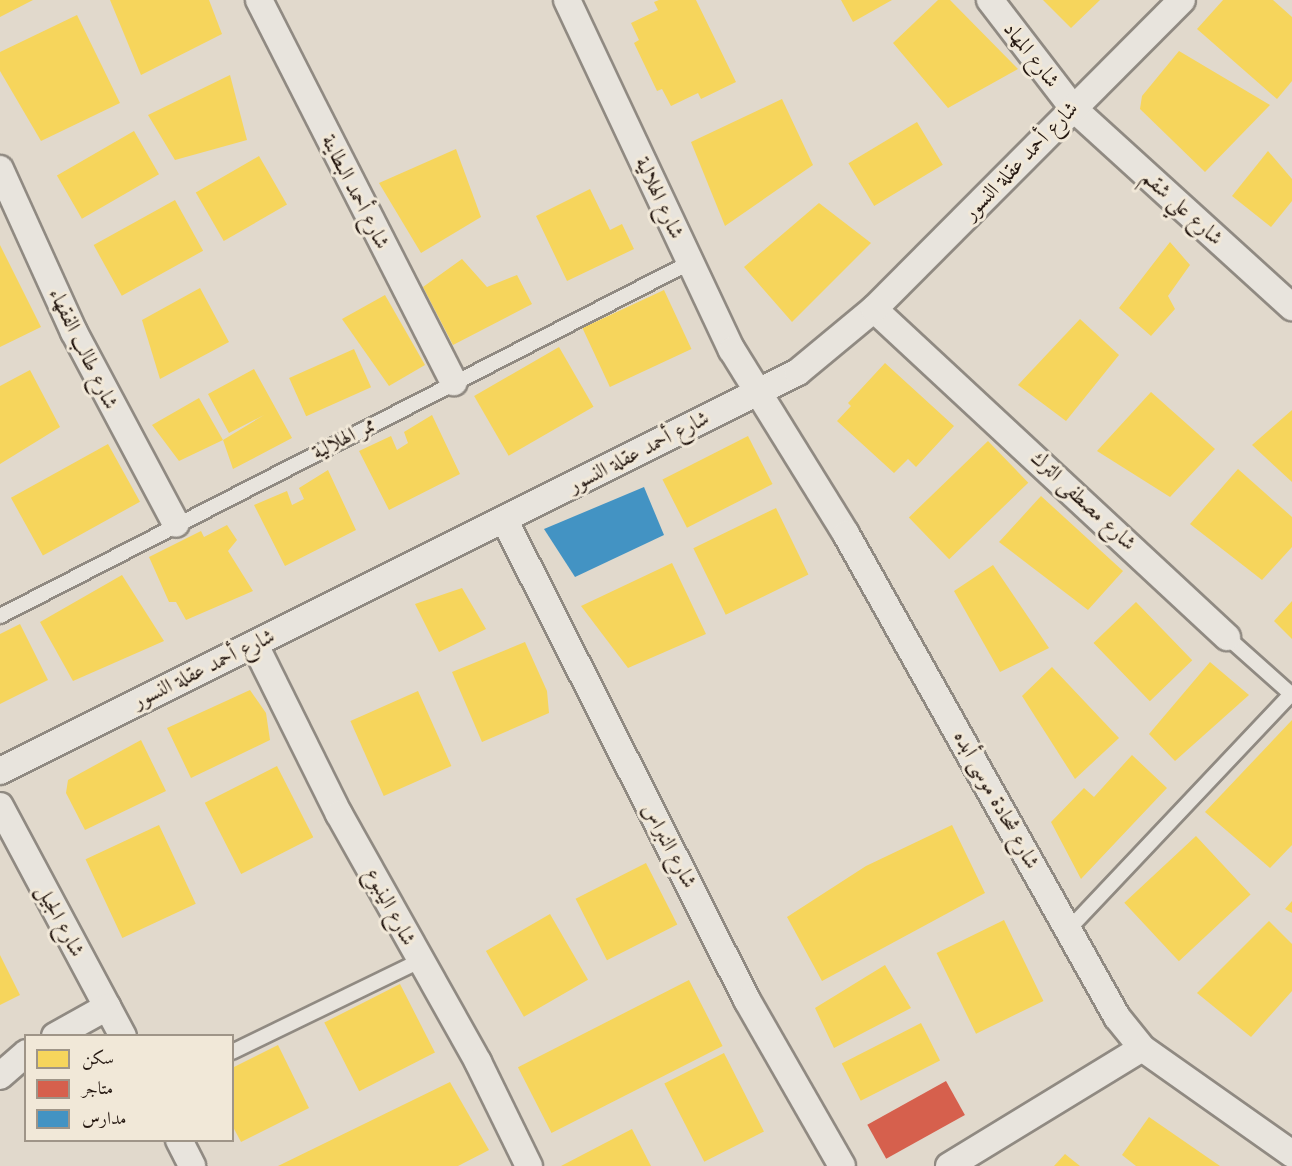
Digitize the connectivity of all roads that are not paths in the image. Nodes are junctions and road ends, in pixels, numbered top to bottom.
1 (259, 0) edge
2 (567, 0) edge
3 (990, 0) edge
4 (1182, 0) edge
5 (1073, 108) junction
6 (0, 169) edge
7 (689, 263) junction
8 (1292, 307) edge
9 (874, 309) junction
10 (454, 382) junction
11 (758, 393) junction
12 (505, 521) junction
13 (176, 524) junction
14 (0, 616) edge
15 (1227, 637) joint
16 (255, 645) junction
17 (1292, 694) edge
18 (0, 771) edge
19 (0, 806) edge
20 (1068, 930) junction
21 (419, 961) junction
22 (107, 1007) junction
23 (57, 1034) edge
24 (122, 1034) edge
25 (1142, 1048) junction
26 (234, 1051) edge
27 (24, 1055) edge
28 (0, 1076) edge
29 (180, 1142) edge
30 (1292, 1154) edge
31 (192, 1166) edge
32 (529, 1166) edge
33 (843, 1166) edge
34 (949, 1166) edge

1 - 10 street, شارع أحمد البطاينة
2 - 7 street, شارع الهلالية
3 - 5 street, شارع المهاد
4 - 5 street, شارع أحمد عقلة النسور
5 - 8 street, شارع علي شقم
5 - 9 street, شارع أحمد عقلة النسور
6 - 13 street, شارع طالب الفقهاء
7 - 10 lane, ممر الهلالية
7 - 11 street, شارع الهلالية
9 - 11 street, شارع أحمد عقلة النسور
9 - 15 street, شارع مصطفى الترك
10 - 13 lane, ممر الهلالية
11 - 12 street, شارع أحمد عقلة النسور
11 - 20 street, شارع شحادة موسى أبده
12 - 16 street, شارع أحمد عقلة النسور
12 - 33 street, شارع النبراس
13 - 14 lane, ممر الهلالية
15 - 17 lane, شارع مصطفى الترك
16 - 18 street, شارع أحمد عقلة النسور
16 - 21 street, شارع الينبوع
17 - 20 lane
19 - 22 street, شارع الجيل
20 - 25 street, شارع شحادة موسى أبده
21 - 26 lane
21 - 32 street, شارع الينبوع
22 - 23 street
22 - 24 street, شارع الجيل
25 - 30 street, شارع شحادة موسى أبده
25 - 34 street
27 - 28 street
29 - 31 street

